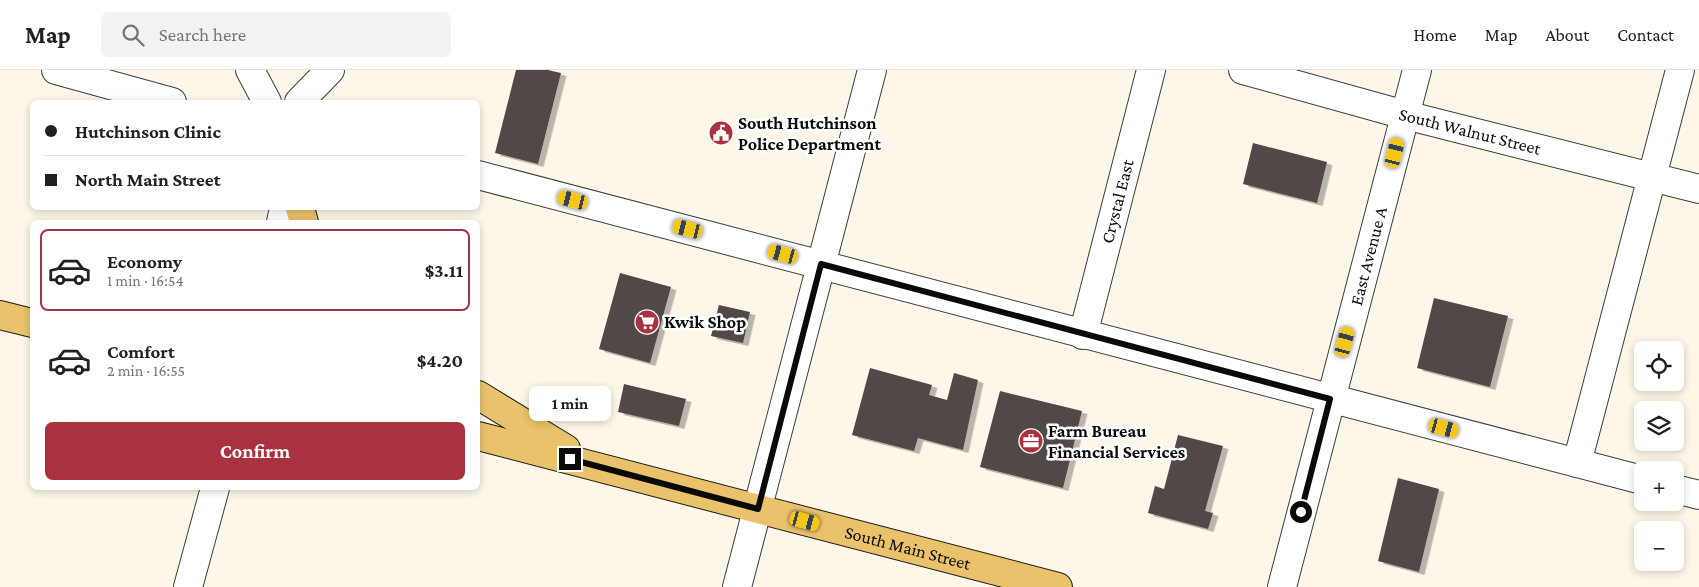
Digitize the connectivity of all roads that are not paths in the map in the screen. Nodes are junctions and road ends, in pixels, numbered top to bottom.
1 (56, 70) edge
2 (250, 70) edge
3 (330, 70) edge
4 (872, 70) edge
5 (1151, 70) edge
6 (1243, 70) edge
7 (1417, 70) edge
8 (1680, 70) edge
9 (165, 100) edge
10 (267, 100) edge
11 (300, 100) edge
12 (1405, 115) junction
13 (480, 176) edge
14 (1652, 176) junction
15 (1699, 189) edge
16 (821, 264) junction
17 (0, 315) edge
18 (30, 322) edge
19 (1083, 335) junction
20 (480, 396) edge
21 (1330, 399) junction
22 (480, 436) edge
23 (588, 463) junction
24 (1576, 463) junction
25 (1634, 478) edge
26 (214, 490) edge
27 (1684, 491) edge
28 (1699, 495) edge
29 (758, 509) junction
30 (188, 587) edge
31 (737, 587) edge
32 (1058, 587) edge
33 (1282, 587) edge

1 - 9 street
2 - 10 street
3 - 11 street
4 - 16 street
5 - 19 street, Crystal East
6 - 12 street, South Walnut Street
7 - 12 street, East Avenue A
8 - 14 street
12 - 14 street, South Walnut Street
12 - 21 street, East Avenue A
13 - 16 street
14 - 15 street, South Walnut Street
14 - 24 street
16 - 19 street
16 - 29 street
17 - 18 main road
19 - 21 street
20 - 23 main road
21 - 24 street
21 - 33 street, East Avenue A
22 - 23 main road, South Main Street
23 - 29 main road, South Main Street
24 - 25 street
26 - 30 street
27 - 28 street
29 - 31 street
29 - 32 main road, South Main Street

